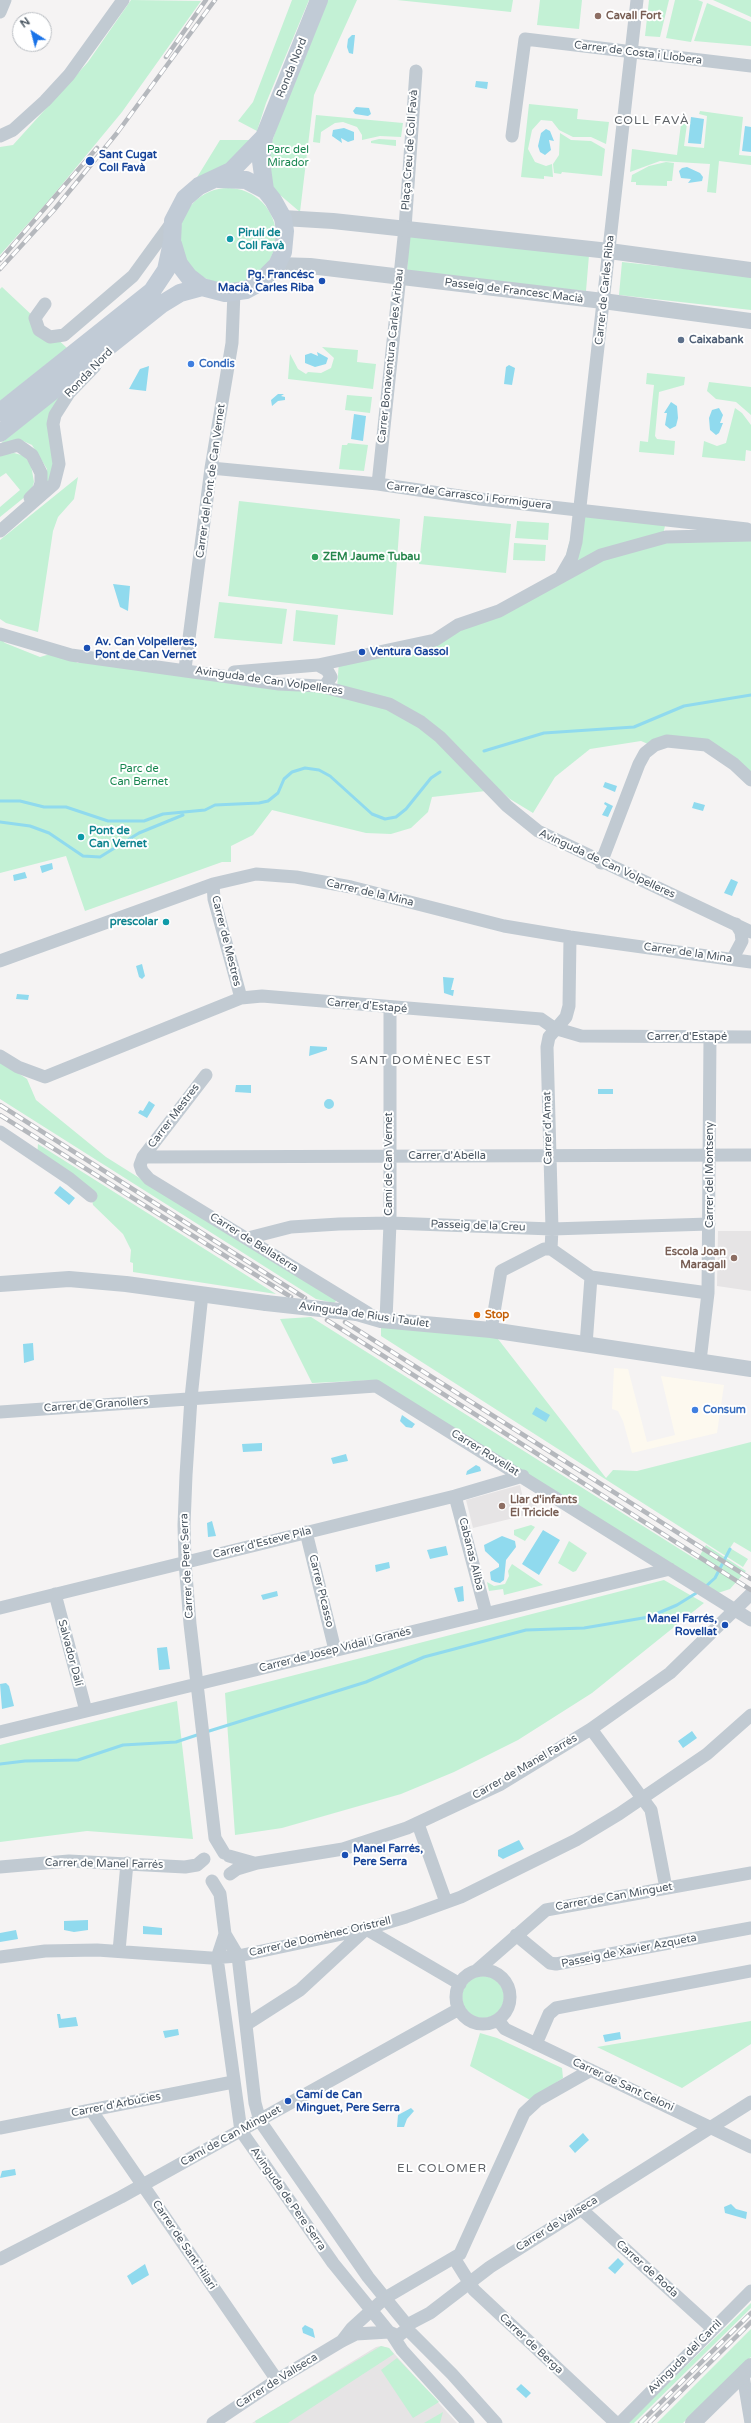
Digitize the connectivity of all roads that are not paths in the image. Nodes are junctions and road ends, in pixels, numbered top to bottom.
1 (5, 0) edge
2 (123, 0) edge
3 (319, 0) edge
4 (637, 0) edge
5 (0, 12) edge
6 (632, 53) junction
7 (751, 66) edge
8 (416, 71) dead end
9 (0, 136) edge
10 (512, 136) dead end
11 (264, 137) junction
12 (218, 179) junction
13 (265, 190) junction
14 (283, 218) junction
15 (173, 221) junction
16 (405, 228) junction
17 (172, 242) junction
18 (609, 251) junction
19 (277, 265) junction
20 (751, 270) edge
21 (399, 277) junction
22 (202, 287) junction
23 (234, 292) junction
24 (603, 301) junction
25 (45, 304) dead end
26 (143, 319) junction
27 (751, 321) edge
28 (0, 412) edge
29 (0, 433) edge
30 (0, 450) edge
31 (211, 468) junction
32 (378, 484) junction
33 (578, 509) junction
34 (0, 523) edge
35 (751, 529) edge
36 (0, 531) edge
37 (751, 535) edge
38 (576, 542) junction
39 (601, 555) junction
40 (561, 576) junction
41 (0, 634) edge
42 (282, 667) junction
43 (322, 668) junction
44 (185, 669) junction
45 (214, 674) junction
46 (279, 684) junction
47 (324, 687) junction
48 (751, 780) edge
49 (601, 862) junction
50 (213, 884) junction
51 (736, 924) junction
52 (751, 932) edge
53 (570, 937) junction
54 (733, 958) junction
55 (0, 961) edge
56 (751, 962) edge
57 (241, 998) junction
58 (390, 1008) junction
59 (554, 1028) junction
60 (710, 1037) junction
61 (751, 1037) edge
62 (0, 1056) edge
63 (206, 1074) dead end
64 (0, 1132) edge
65 (709, 1155) junction
66 (751, 1155) edge
67 (389, 1156) junction
68 (548, 1156) junction
69 (141, 1161) junction
70 (91, 1196) dead end
71 (390, 1223) junction
72 (709, 1224) junction
73 (548, 1229) junction
74 (248, 1238) junction
75 (547, 1249) junction
76 (591, 1277) junction
77 (0, 1284) edge
78 (708, 1293) junction
79 (202, 1294) junction
80 (383, 1320) junction
81 (491, 1330) junction
82 (586, 1344) junction
83 (700, 1362) junction
84 (751, 1369) edge
85 (191, 1398) junction
86 (0, 1412) edge
87 (523, 1476) junction
88 (455, 1496) junction
89 (306, 1532) junction
90 (185, 1562) junction
91 (670, 1569) junction
92 (55, 1594) junction
93 (751, 1594) edge
94 (0, 1608) edge
95 (736, 1609) junction
96 (486, 1613) junction
97 (751, 1620) edge
98 (335, 1650) junction
99 (199, 1689) junction
100 (86, 1711) junction
101 (751, 1715) edge
102 (591, 1729) junction
103 (0, 1732) edge
104 (643, 1798) junction
105 (418, 1824) junction
106 (215, 1838) junction
107 (226, 1855) junction
108 (205, 1857) junction
109 (127, 1863) junction
110 (257, 1863) junction
111 (0, 1867) edge
112 (185, 1867) junction
113 (751, 1873) edge
114 (229, 1876) junction
115 (210, 1880) junction
116 (666, 1888) junction
117 (220, 1894) junction
118 (446, 1902) junction
119 (751, 1928) edge
120 (366, 1929) junction
121 (225, 1934) junction
122 (516, 1935) junction
123 (119, 1951) junction
124 (238, 1956) junction
125 (0, 1957) edge
126 (217, 1958) junction
127 (751, 1971) edge
128 (476, 1972) junction
129 (460, 1984) junction
130 (459, 2009) junction
131 (498, 2020) junction
132 (247, 2024) junction
133 (536, 2044) junction
134 (591, 2070) junction
135 (233, 2082) junction
136 (751, 2102) edge
137 (91, 2110) junction
138 (260, 2121) junction
139 (711, 2127) junction
140 (0, 2128) edge
141 (241, 2130) junction
142 (751, 2147) edge
143 (143, 2185) junction
144 (581, 2209) junction
145 (454, 2258) junction
146 (0, 2259) edge
147 (468, 2282) junction
148 (751, 2291) edge
149 (385, 2298) junction
150 (375, 2315) junction
151 (407, 2327) junction
152 (713, 2329) junction
153 (391, 2334) junction
154 (342, 2341) junction
155 (747, 2371) edge
156 (277, 2380) junction
157 (213, 2423) edge
158 (468, 2423) edge
159 (496, 2423) edge
160 (616, 2423) edge
161 (620, 2423) edge
162 (694, 2423) edge
163 (751, 2423) edge

1 - 5 street
2 - 9 street
3 - 11 main road, Ronda Nord
4 - 6 street, Carrer de Carles Riba
6 - 7 street, Carrer de Costa i Llobera
6 - 10 street, Carrer de Costa i Llobera
6 - 18 street, Carrer de Carles Riba
8 - 16 street, Plaça Creu de Coll Favà
11 - 12 main road, Ronda Nord
11 - 13 main road, Ronda Nord
12 - 13 main road, Ronda Nord
12 - 15 main road, Ronda Nord
13 - 14 main road, Ronda Nord
14 - 16 street
14 - 19 main road, Ronda Nord
15 - 17 main road, Ronda Nord
15 - 25 street
16 - 18 street
16 - 21 street, Carrer Bonaventura Carles Aribau
17 - 22 main road, Ronda Nord
17 - 28 main road, Ronda Nord
18 - 20 street
18 - 24 street, Carrer de Carles Riba
19 - 21 street, Passeig de Francesc Macià
19 - 23 main road, Ronda Nord
21 - 24 street, Passeig de Francesc Macià
21 - 32 street, Carrer Bonaventura Carles Aribau
22 - 23 main road, Ronda Nord
22 - 26 main road, Ronda Nord
23 - 31 street, Carrer del Pont de Can Vernet
24 - 27 street, Passeig de Francesc Macià
24 - 33 street, Carrer de Carles Riba
26 - 29 main road, Ronda Nord
26 - 36 street, Ronda Nord
30 - 34 street
31 - 32 street, Carrer de Carrasco i Formiguera
31 - 44 street, Carrer del Pont de Can Vernet
32 - 33 street, Carrer de Carrasco i Formiguera
33 - 35 street, Carrer de Carrasco i Formiguera
33 - 38 street, Carrer de Carles Riba
37 - 39 street
38 - 39 street
38 - 40 street, Carrer de Carles Riba
39 - 40 street
40 - 43 street
41 - 44 street, Avinguda de Can Volpelleres
42 - 43 street
42 - 45 street
42 - 46 street
43 - 47 street
44 - 45 street, Avinguda de Can Volpelleres
45 - 46 street, Avinguda de Can Volpelleres
46 - 47 street, Avinguda de Can Volpelleres
47 - 49 street, Avinguda de Can Volpelleres
48 - 49 street
49 - 51 street, Avinguda de Can Volpelleres
50 - 53 street, Carrer de la Mina
50 - 55 street, Carrer de la Mina
50 - 57 street, Carrer de Mestres
51 - 52 street, Avinguda de Can Volpelleres
51 - 54 street
53 - 54 street, Carrer de la Mina
53 - 59 street
54 - 56 street, Carrer de la Mina
57 - 58 street, Carrer d'Estapé
57 - 62 street, Carrer d'Estapé
58 - 59 street, Carrer d'Estapé
58 - 67 street, Camí de Can Vernet
59 - 60 street, Carrer d'Estapé
59 - 68 street, Carrer d'Amat
60 - 61 street, Carrer d'Estapé
60 - 65 street, Carrer del Montseny
63 - 69 street, Carrer Mestres
64 - 70 street
65 - 66 street, Carrer d'Abella
65 - 68 street, Carrer d'Abella
65 - 72 street, Carrer del Montseny
67 - 68 street, Carrer d'Abella
67 - 69 street, Carrer d'Abella
67 - 71 street, Camí de Can Vernet
68 - 73 street, Carrer d'Amat
69 - 74 street, Carrer de Bellaterra
71 - 73 street, Passeig de la Creu
71 - 74 street, Passeig de la Creu
71 - 80 street, Camí de Can Vernet
72 - 73 street, Passeig de la Creu
72 - 78 street, Carrer del Montseny
73 - 75 street, Carrer d'Amat
74 - 80 street, Carrer de Bellaterra
75 - 76 street
75 - 81 street
76 - 78 street
76 - 82 street
77 - 79 street, Avinguda de Rius i Taulet
78 - 83 street, Carrer del Montseny
79 - 80 street, Avinguda de Rius i Taulet, bridge
79 - 85 street, Carrer de Pere Serra
80 - 81 street, Avinguda de Rius i Taulet
81 - 82 street, Avinguda de Rius i Taulet
82 - 83 street, Avinguda de Rius i Taulet
83 - 84 street, Avinguda de Rius i Taulet
85 - 86 street, Carrer de Granollers
85 - 87 street, Carrer Rovellat
85 - 90 street, Carrer de Pere Serra
87 - 88 street, Carrer d'Esteve Pila
87 - 91 street, Carrer Rovellat
88 - 89 street, Carrer d'Esteve Pila
88 - 96 street, Cabanas Aliba
89 - 90 street, Carrer d'Esteve Pila
89 - 98 street, Carrer Picasso
90 - 92 street, Carrer d'Esteve Pila
90 - 99 street, Carrer de Pere Serra
91 - 95 street, Carrer Rovellat
91 - 96 street, Carrer de Josep Vidal i Granés
92 - 94 street, Carrer d'Esteve Pila
92 - 100 street, Salvador Dalí
93 - 95 street, Carrer de Manel Farrés
95 - 97 street, Carrer Rovellat
95 - 102 street, Carrer de Manel Farrés
96 - 98 street, Carrer de Josep Vidal i Granés
98 - 99 street, Carrer de Josep Vidal i Granés
99 - 100 street, Carrer de Josep Vidal i Granés
99 - 106 street, Carrer de Pere Serra
100 - 103 street, Carrer de Josep Vidal i Granés
101 - 104 street, Carrer de Domènec Oristrell
102 - 104 street
102 - 105 street, Carrer de Manel Farrés
104 - 116 street
104 - 118 street, Carrer de Domènec Oristrell
105 - 110 street, Carrer de Manel Farrés
105 - 118 street
106 - 107 street, Carrer de Pere Serra
106 - 108 street
107 - 108 street
107 - 110 street, Carrer de Manel Farrés
107 - 114 street
108 - 112 street, Carrer de Manel Farrés
108 - 115 street
109 - 111 street, Carrer de Manel Farrés
109 - 112 street, Carrer de Manel Farrés
109 - 123 street
110 - 114 street, Carrer de Manel Farrés
112 - 115 street, Carrer de Manel Farrés
113 - 116 street, Carrer de Can Minguet
114 - 115 street
114 - 117 street
115 - 117 street, Avinguda de Pere Serra
116 - 122 street, Carrer de Can Minguet
117 - 121 street, Avinguda de Pere Serra
118 - 120 street, Carrer de Domènec Oristrell
119 - 122 street, Passeig de Xavier Azqueta
120 - 124 street, Carrer de Domènec Oristrell
120 - 129 street
120 - 132 street
121 - 124 street, Avinguda de Pere Serra
121 - 126 street, Avinguda de Pere Serra
122 - 128 street, Carrer de Can Minguet
123 - 125 street, Carrer de Domènec Oristrell
123 - 126 street, Carrer de Domènec Oristrell
124 - 126 street, Carrer de Domènec Oristrell
124 - 132 street, Avinguda de Pere Serra
126 - 135 street, Avinguda de Pere Serra
127 - 133 street
128 - 129 street
128 - 131 street
129 - 130 street
130 - 131 street
130 - 138 street, Camí de Can Minguet
131 - 133 street, Carrer de Sant Celoni
132 - 138 street, Avinguda de Pere Serra
133 - 134 street, Carrer de Sant Celoni
134 - 139 street, Carrer de Sant Celoni
134 - 145 street
135 - 137 street, Carrer d'Arbúcies
135 - 141 street, Avinguda de Pere Serra
136 - 139 street, Carrer de Vallseca
137 - 140 street, Carrer d'Arbúcies
137 - 143 street, Carrer de Sant Hilari
138 - 141 street, Camí de Can Minguet
138 - 149 street, Avinguda de Pere Serra
139 - 142 street, Carrer de Sant Celoni
139 - 144 street, Carrer de Vallseca
141 - 143 street, Camí de Can Minguet
141 - 150 street, Avinguda de Pere Serra
143 - 146 street, Camí de Can Minguet
143 - 156 street, Carrer de Sant Hilari
144 - 147 street, Carrer de Vallseca
144 - 152 street, Carrer de Roda
145 - 147 street, Carrer de Berga
145 - 149 street, Carrer de Vallseca
147 - 151 street, Carrer de Vallseca
147 - 160 street, Carrer de Berga
148 - 152 street, Avinguda del Carril
149 - 150 street, Carrer de Vallseca
149 - 151 street, Avinguda de Pere Serra
150 - 153 street, Avinguda de Pere Serra
150 - 154 street, Carrer de Vallseca
151 - 153 street, Carrer de Vallseca
151 - 159 street
152 - 161 street, Avinguda del Carril
153 - 154 street, Carrer de Vallseca
153 - 158 street
154 - 156 street, Carrer de Vallseca
155 - 162 street
155 - 163 street
156 - 157 street, Carrer de Vallseca

